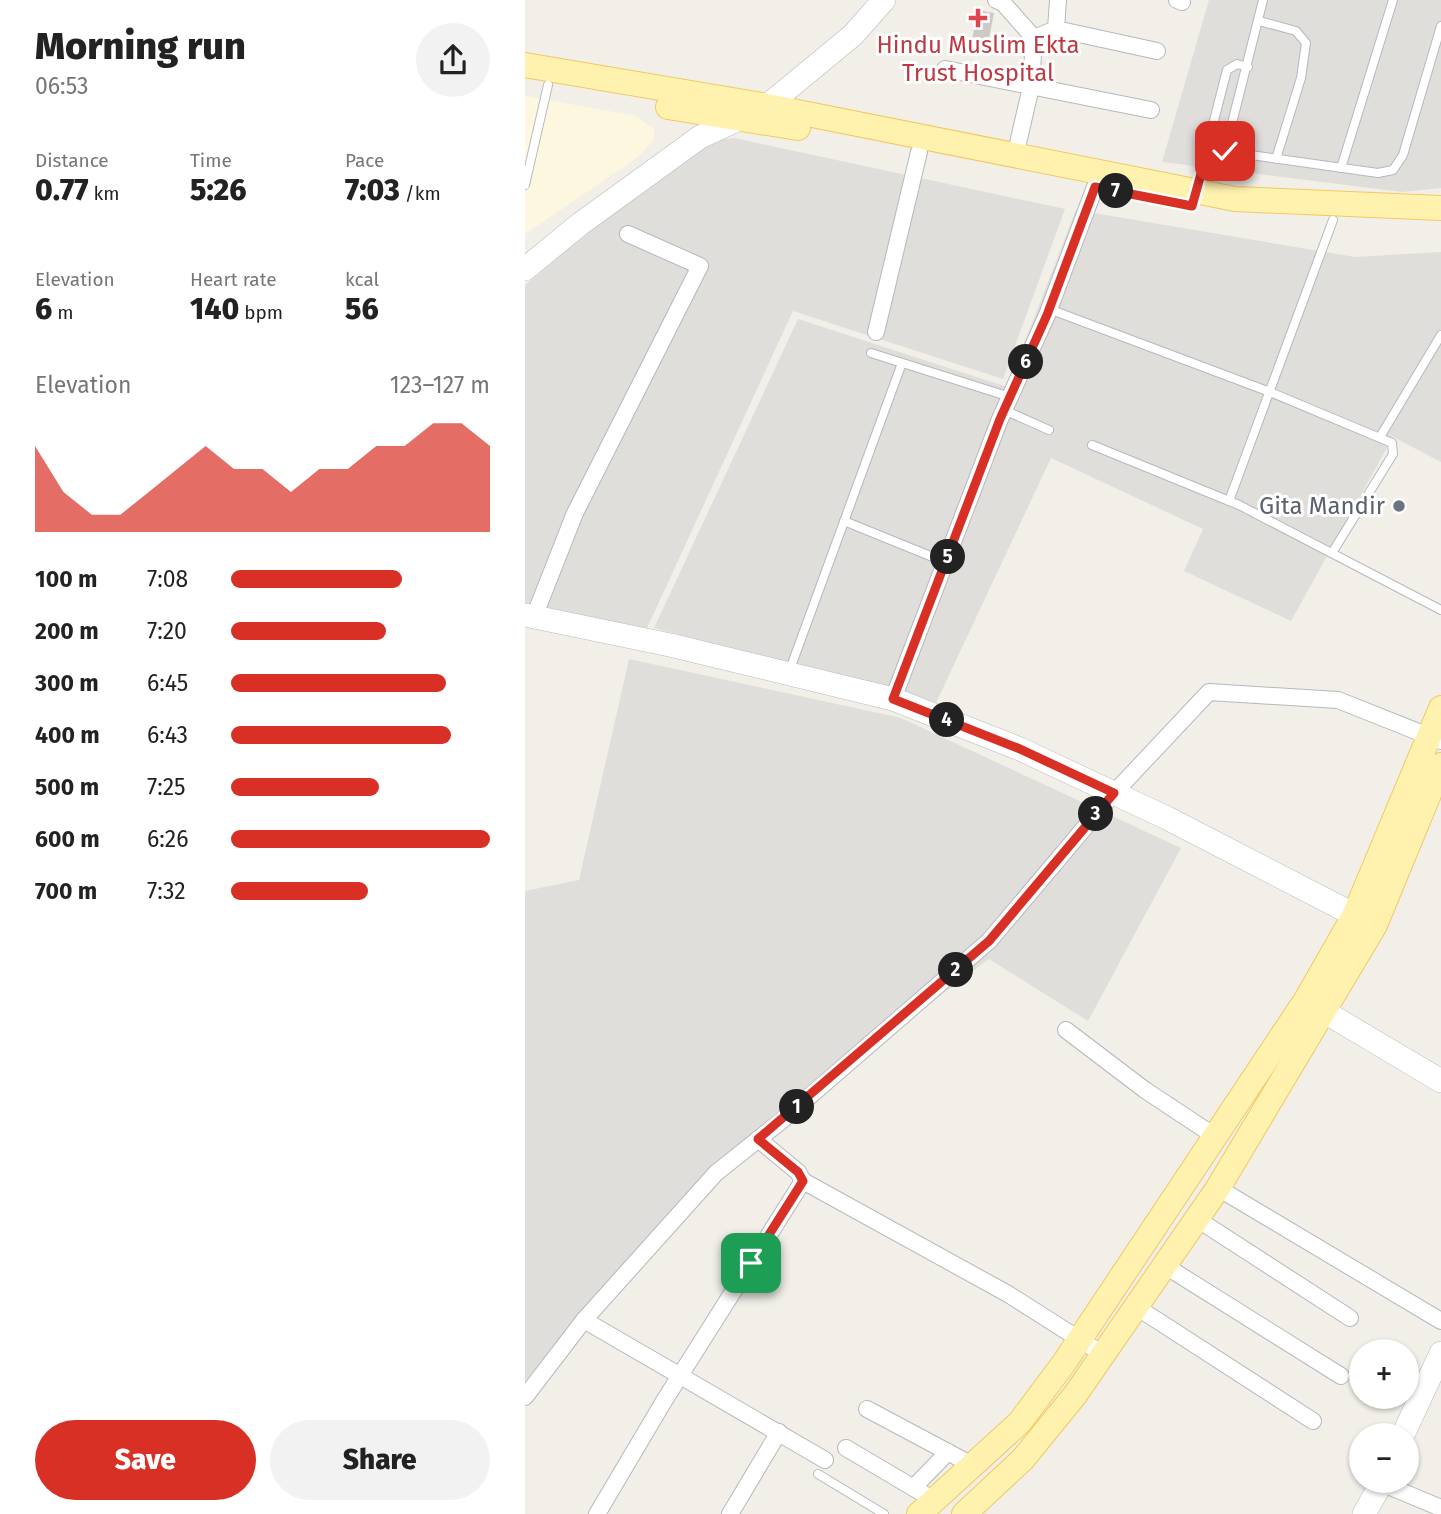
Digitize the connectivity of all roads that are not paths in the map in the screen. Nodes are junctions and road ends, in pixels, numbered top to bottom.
1 (884, 0) edge
2 (1058, 0) edge
3 (1263, 0) edge
4 (1393, 0) edge
5 (1003, 1) edge
6 (1259, 21) junction
7 (1441, 26) edge
8 (1056, 30) junction
9 (1034, 38) junction
10 (1157, 51) dead end
11 (525, 65) edge
12 (1248, 67) junction
13 (945, 69) dead end
14 (536, 83) edge
15 (1031, 87) junction
16 (767, 106) junction
17 (1151, 110) dead end
18 (739, 120) junction
19 (1208, 149) junction
20 (1225, 151) junction
21 (919, 152) junction
22 (1015, 156) junction
23 (1276, 159) junction
24 (1341, 168) junction
25 (525, 185) edge
26 (1095, 187) junction
27 (1194, 199) junction
28 (1441, 208) edge
29 (1333, 220) junction
30 (1441, 223) edge
31 (628, 234) dead end
32 (525, 269) edge
33 (1049, 309) junction
34 (876, 332) dead end
35 (1441, 335) edge
36 (871, 353) dead end
37 (902, 363) junction
38 (1270, 392) junction
39 (1007, 403) junction
40 (1049, 430) dead end
41 (1380, 437) junction
42 (1091, 445) dead end
43 (1229, 501) junction
44 (844, 521) junction
45 (1332, 553) junction
46 (946, 562) junction
47 (1441, 610) edge
48 (530, 616) edge
49 (789, 674) junction
50 (893, 699) junction
51 (1441, 708) edge
52 (1434, 738) edge
53 (1441, 765) edge
54 (1114, 793) junction
55 (1364, 920) junction
56 (1314, 1006) junction
57 (1066, 1030) dead end
58 (1441, 1081) edge
59 (1216, 1137) junction
60 (758, 1139) junction
61 (803, 1181) junction
62 (1218, 1188) junction
63 (1197, 1219) junction
64 (1167, 1266) junction
65 (1137, 1308) junction
66 (1350, 1318) dead end
67 (584, 1320) junction
68 (1441, 1321) edge
69 (1079, 1339) junction
70 (1441, 1353) edge
71 (1104, 1355) junction
72 (681, 1374) junction
73 (1341, 1376) dead end
74 (525, 1397) edge
75 (867, 1409) dead end
76 (1313, 1421) dead end
77 (1409, 1423) edge
78 (779, 1432) junction
79 (846, 1448) dead end
80 (948, 1451) junction
81 (974, 1466) junction
82 (821, 1467) joint
83 (1376, 1493) edge
84 (1407, 1493) edge
85 (922, 1500) edge
86 (1441, 1508) edge
87 (597, 1514) edge
88 (730, 1514) edge
89 (884, 1514) edge
90 (964, 1514) edge
91 (1364, 1514) edge

1 - 16 street
2 - 8 street
3 - 6 lane
4 - 24 lane
5 - 9 street
6 - 12 lane
6 - 23 lane
7 - 24 lane
8 - 9 street
8 - 10 street
9 - 15 street
11 - 16 main road
12 - 19 lane
12 - 20 lane
13 - 15 street
14 - 18 main road
14 - 25 lane
15 - 17 street
15 - 22 street
16 - 18 street
16 - 22 main road
18 - 21 main road
18 - 32 street
19 - 20 lane
19 - 27 lane
20 - 23 lane
21 - 26 main road
21 - 34 street
22 - 27 main road
23 - 24 lane
26 - 27 main road
26 - 33 street
27 - 28 main road
27 - 29 main road
29 - 30 main road
29 - 38 lane
31 - 48 street
33 - 38 lane
33 - 39 street
35 - 41 lane
36 - 37 lane
37 - 39 lane
37 - 44 lane
38 - 41 lane
38 - 43 lane
39 - 40 lane
39 - 46 street
41 - 45 lane
42 - 43 lane
43 - 45 lane
44 - 46 lane
44 - 49 lane
45 - 47 lane
46 - 50 street
48 - 49 street
49 - 50 street
50 - 54 street
51 - 52 main road
52 - 54 street
52 - 55 main road
53 - 55 main road
54 - 55 street
54 - 60 street
55 - 56 main road
56 - 58 street
56 - 59 main road
56 - 62 main road
57 - 59 street
59 - 69 main road
60 - 61 street
60 - 67 street
61 - 69 street
61 - 72 street
62 - 63 main road
62 - 68 street
63 - 64 main road
63 - 66 street
64 - 65 main road
64 - 73 street
65 - 71 main road
65 - 76 street
67 - 72 street
67 - 74 street
69 - 71 street
69 - 81 main road
70 - 77 street
71 - 90 main road
72 - 78 street
72 - 87 street
75 - 80 street
78 - 82 street
78 - 88 street
79 - 85 street
80 - 81 street
80 - 85 street
81 - 85 main road
82 - 89 lane
83 - 91 street
84 - 86 street

